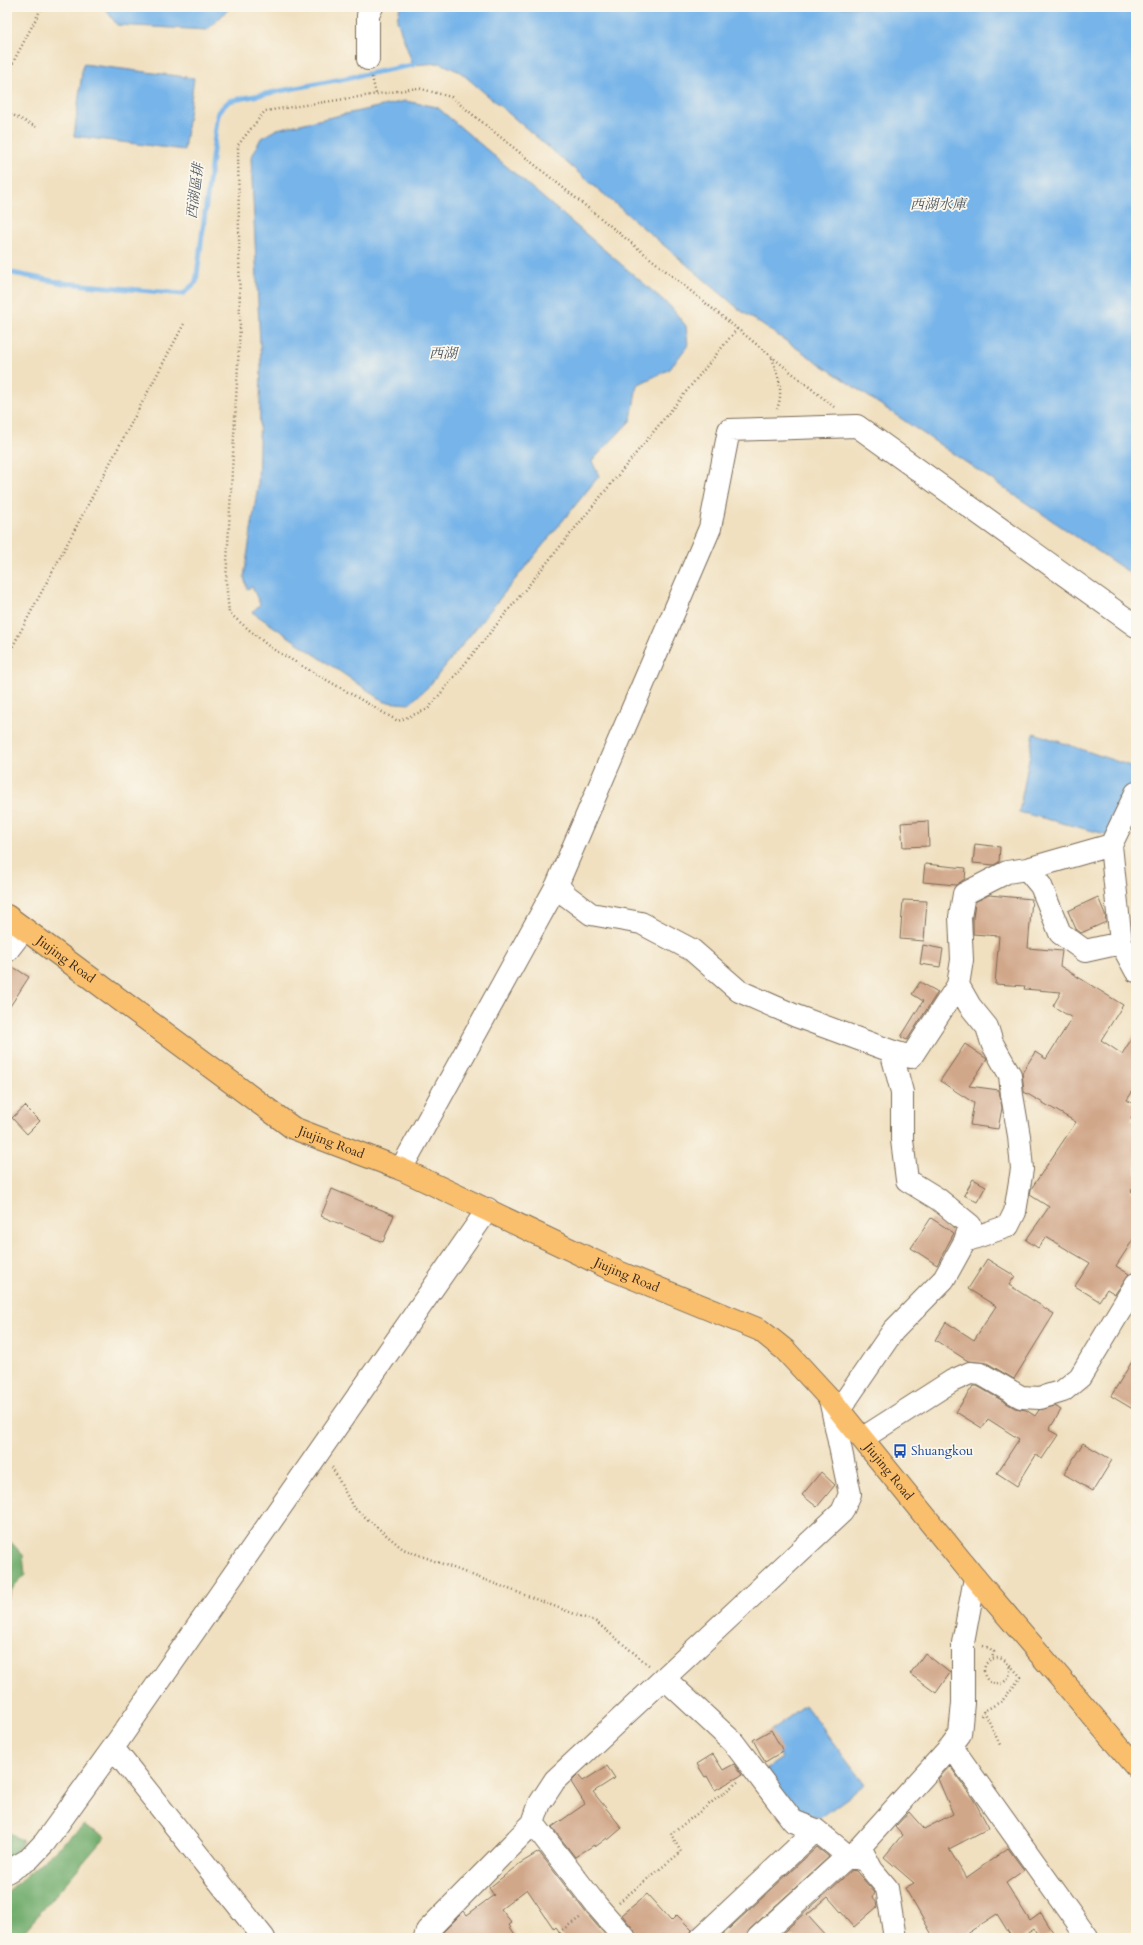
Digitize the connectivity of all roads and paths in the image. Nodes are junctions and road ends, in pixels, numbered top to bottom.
1 (42, 7) edge
2 (372, 7) edge
3 (370, 69) joint
4 (7, 74) edge
5 (376, 94) junction
6 (7, 112) edge
7 (36, 127) dead end
8 (185, 322) dead end
9 (737, 329) junction
10 (772, 357) junction
11 (857, 426) junction
12 (773, 429) junction
13 (1136, 626) edge
14 (7, 657) edge
15 (1136, 793) edge
16 (1111, 845) junction
17 (1027, 869) junction
18 (557, 885) junction
19 (15, 922) edge
20 (1121, 943) junction
21 (7, 951) edge
22 (1136, 971) edge
23 (958, 985) junction
24 (892, 1051) junction
25 (401, 1169) junction
26 (488, 1209) junction
27 (965, 1241) junction
28 (1136, 1284) edge
29 (834, 1404) junction
30 (863, 1438) junction
31 (322, 1448) junction
32 (975, 1578) junction
33 (1009, 1664) junction
34 (664, 1678) junction
35 (984, 1711) junction
36 (981, 1718) dead end
37 (951, 1746) junction
38 (1001, 1746) dead end
39 (113, 1748) junction
40 (1136, 1767) edge
41 (753, 1769) junction
42 (533, 1822) junction
43 (816, 1830) junction
44 (857, 1858) junction
45 (7, 1872) edge
46 (597, 1906) junction
47 (429, 1936) edge
48 (264, 1938) edge
49 (558, 1938) edge
50 (625, 1938) edge
51 (701, 1938) edge
52 (758, 1938) edge
53 (895, 1938) edge
54 (1088, 1938) edge

1 - 4 path
2 - 3 street
3 - 5 path
5 - 9 path
5 - 9 path
6 - 7 path
8 - 14 path
9 - 10 path
10 - 11 path
10 - 12 path
11 - 12 street
11 - 13 street
12 - 18 street
15 - 16 street
16 - 17 street
16 - 20 street
17 - 20 street
17 - 23 street
18 - 24 street
18 - 25 street
19 - 21 street
19 - 25 main road, Jiujing Road
20 - 22 street
23 - 24 street
23 - 27 street
24 - 27 street
25 - 26 main road, Jiujing Road
26 - 29 main road, Jiujing Road
26 - 31 street
27 - 29 street
28 - 30 street
29 - 30 main road, Jiujing Road
29 - 34 street
30 - 32 main road, Jiujing Road
31 - 34 path
31 - 39 street
32 - 37 street
32 - 40 main road, Jiujing Road
33 - 33 path
33 - 35 path
34 - 41 street
34 - 42 street
35 - 36 path
35 - 38 path
37 - 44 street
37 - 54 street
39 - 45 street
39 - 48 street
41 - 43 street
41 - 46 path
42 - 46 street
42 - 47 street
43 - 44 street
43 - 51 street
44 - 52 street
44 - 53 street
46 - 49 path
46 - 50 street

